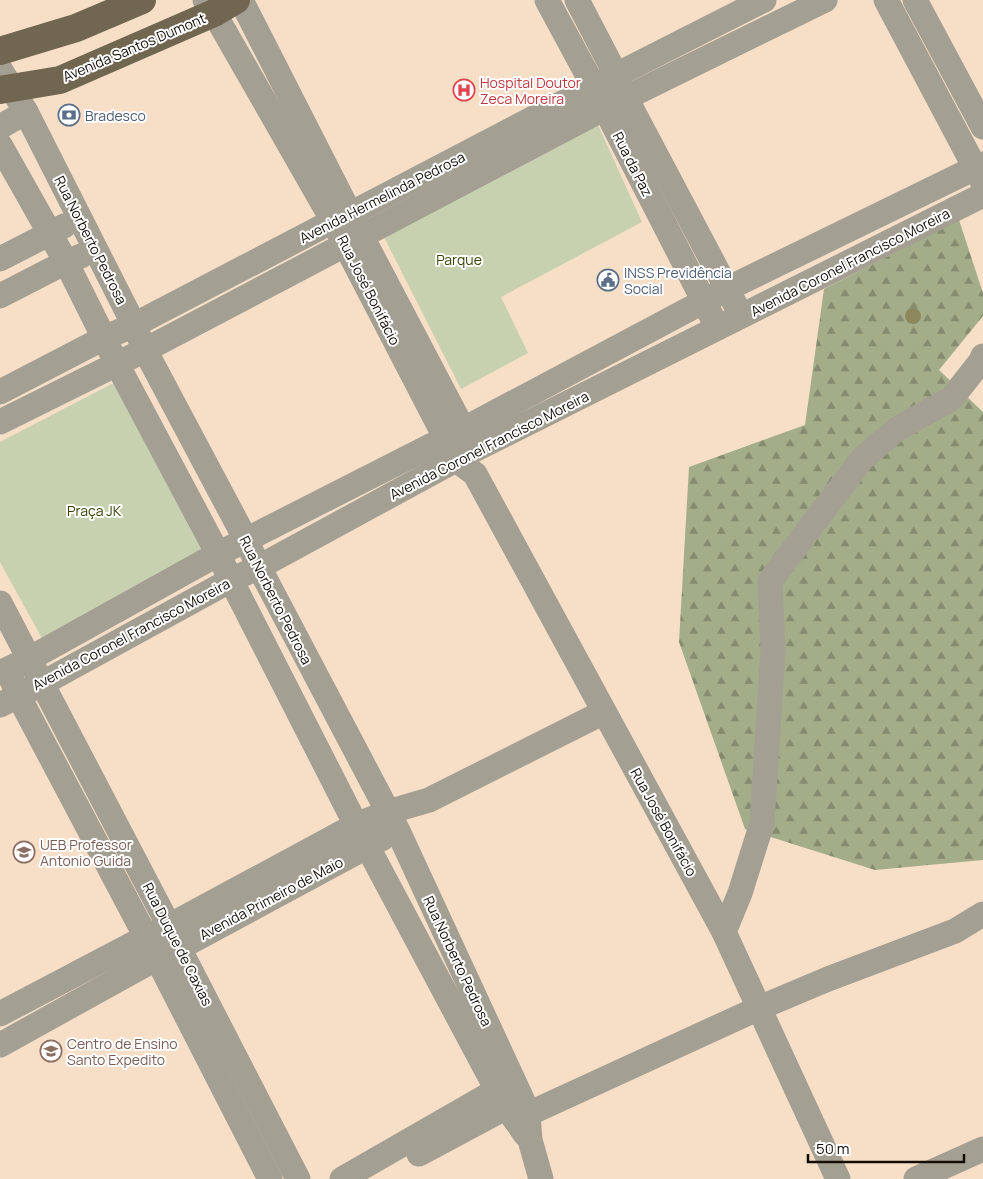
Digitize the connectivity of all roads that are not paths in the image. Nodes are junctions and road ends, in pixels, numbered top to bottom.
1 (142, 0) edge
2 (241, 0) edge
3 (547, 0) edge
4 (577, 0) edge
5 (764, 0) edge
6 (824, 0) edge
7 (886, 0) edge
8 (915, 0) edge
9 (218, 4) edge
10 (0, 51) edge
11 (616, 75) junction
12 (4, 83) edge
13 (608, 98) junction
14 (26, 112) junction
15 (0, 127) edge
16 (983, 127) edge
17 (37, 136) junction
18 (1, 150) edge
19 (980, 171) edge
20 (983, 195) edge
21 (79, 219) junction
22 (348, 229) junction
23 (50, 233) junction
24 (96, 250) junction
25 (0, 259) edge
26 (66, 262) junction
27 (727, 290) junction
28 (0, 296) edge
29 (704, 302) junction
30 (742, 317) junction
31 (134, 324) junction
32 (718, 329) junction
33 (104, 338) junction
34 (145, 350) junction
35 (983, 356) edge
36 (117, 364) junction
37 (0, 392) edge
38 (0, 422) edge
39 (463, 450) junction
40 (246, 540) junction
41 (218, 554) junction
42 (259, 567) junction
43 (231, 580) junction
44 (0, 603) edge
45 (30, 659) junction
46 (2, 666) edge
47 (43, 683) junction
48 (9, 700) edge
49 (604, 712) junction
50 (393, 822) junction
51 (362, 836) junction
52 (983, 914) edge
53 (724, 932) junction
54 (174, 937) junction
55 (152, 948) junction
56 (760, 1008) junction
57 (0, 1014) edge
58 (0, 1045) edge
59 (514, 1102) junction
60 (983, 1149) edge
61 (270, 1179) edge
62 (298, 1179) edge
63 (342, 1179) edge
64 (374, 1179) edge
65 (540, 1179) edge
66 (838, 1179) edge
67 (916, 1179) edge

1 - 10 main road
2 - 22 street, Rua José Bonifácio
3 - 13 street, Rua da Paz
4 - 11 street
5 - 11 street
6 - 13 street
7 - 19 street
8 - 16 street
9 - 12 main road, Avenida Santos Dumont
9 - 22 street, Rua José Bonifácio
11 - 13 street
12 - 14 street, Rua Norberto Pedrosa
13 - 22 street
13 - 27 street, Rua da Paz
13 - 29 street, Rua da Paz
14 - 15 street
14 - 17 street, Rua Norberto Pedrosa
17 - 18 street
17 - 21 street, Rua Norberto Pedrosa
18 - 23 street, Rua Norberto Pedrosa
19 - 27 street, Avenida Coronel Francisco Moreira
20 - 30 street, Avenida Coronel Francisco Moreira
21 - 23 street
21 - 24 street, Rua Norberto Pedrosa
22 - 31 street, Avenida Hermelinda Pedrosa
22 - 34 street
22 - 39 street, Rua José Bonifácio
23 - 25 street
23 - 26 street, Rua Norberto Pedrosa
24 - 26 street
24 - 31 street, Rua Norberto Pedrosa
26 - 28 street
26 - 33 street, Rua Norberto Pedrosa
27 - 29 street, Avenida Coronel Francisco Moreira
27 - 30 street, Rua da Paz
29 - 32 street, Rua da Paz
29 - 39 street, Avenida Coronel Francisco Moreira
30 - 32 street, Avenida Coronel Francisco Moreira
31 - 33 street, Avenida Hermelinda Pedrosa
31 - 34 street, Rua Norberto Pedrosa
32 - 39 street, Avenida Coronel Francisco Moreira
33 - 36 street, Rua Norberto Pedrosa
33 - 37 street, Avenida Hermelinda Pedrosa
34 - 36 street
34 - 40 street, Rua Norberto Pedrosa
35 - 53 street
36 - 38 street
36 - 41 street, Rua Norberto Pedrosa
39 - 40 street, Avenida Coronel Francisco Moreira
39 - 42 street, Avenida Coronel Francisco Moreira
39 - 49 street, Rua José Bonifácio
40 - 41 street, Avenida Coronel Francisco Moreira
40 - 42 street, Rua Norberto Pedrosa
41 - 43 street, Rua Norberto Pedrosa
41 - 45 street, Avenida Coronel Francisco Moreira
42 - 43 street, Avenida Coronel Francisco Moreira
42 - 50 street, Rua Norberto Pedrosa
43 - 47 street, Avenida Coronel Francisco Moreira
43 - 51 street, Rua Norberto Pedrosa
44 - 45 street, Rua Duque de Caxias
45 - 46 street, Avenida Coronel Francisco Moreira
45 - 47 street, Rua Duque de Caxias
46 - 48 street, Rua Duque de Caxias
47 - 48 street, Avenida Coronel Francisco Moreira
47 - 54 street, Rua Duque de Caxias
48 - 55 street, Rua Duque de Caxias
49 - 50 street, Avenida Primeiro de Maio
49 - 53 street, Rua José Bonifácio
50 - 51 street, Avenida Primeiro de Maio
50 - 59 street, Rua Norberto Pedrosa
51 - 54 street, Avenida Primeiro de Maio
51 - 59 street, Rua Norberto Pedrosa
52 - 56 street
53 - 56 street, Rua José Bonifácio
54 - 55 street, Avenida Primeiro de Maio
54 - 62 street, Rua Duque de Caxias
55 - 57 street, Avenida Primeiro de Maio
55 - 58 street, Avenida Primeiro de Maio
55 - 61 street, Rua Duque de Caxias
56 - 59 street
56 - 66 street, Rua José Bonifácio
59 - 63 street
59 - 64 street
59 - 65 street, Rua Norberto Pedrosa
60 - 67 street

